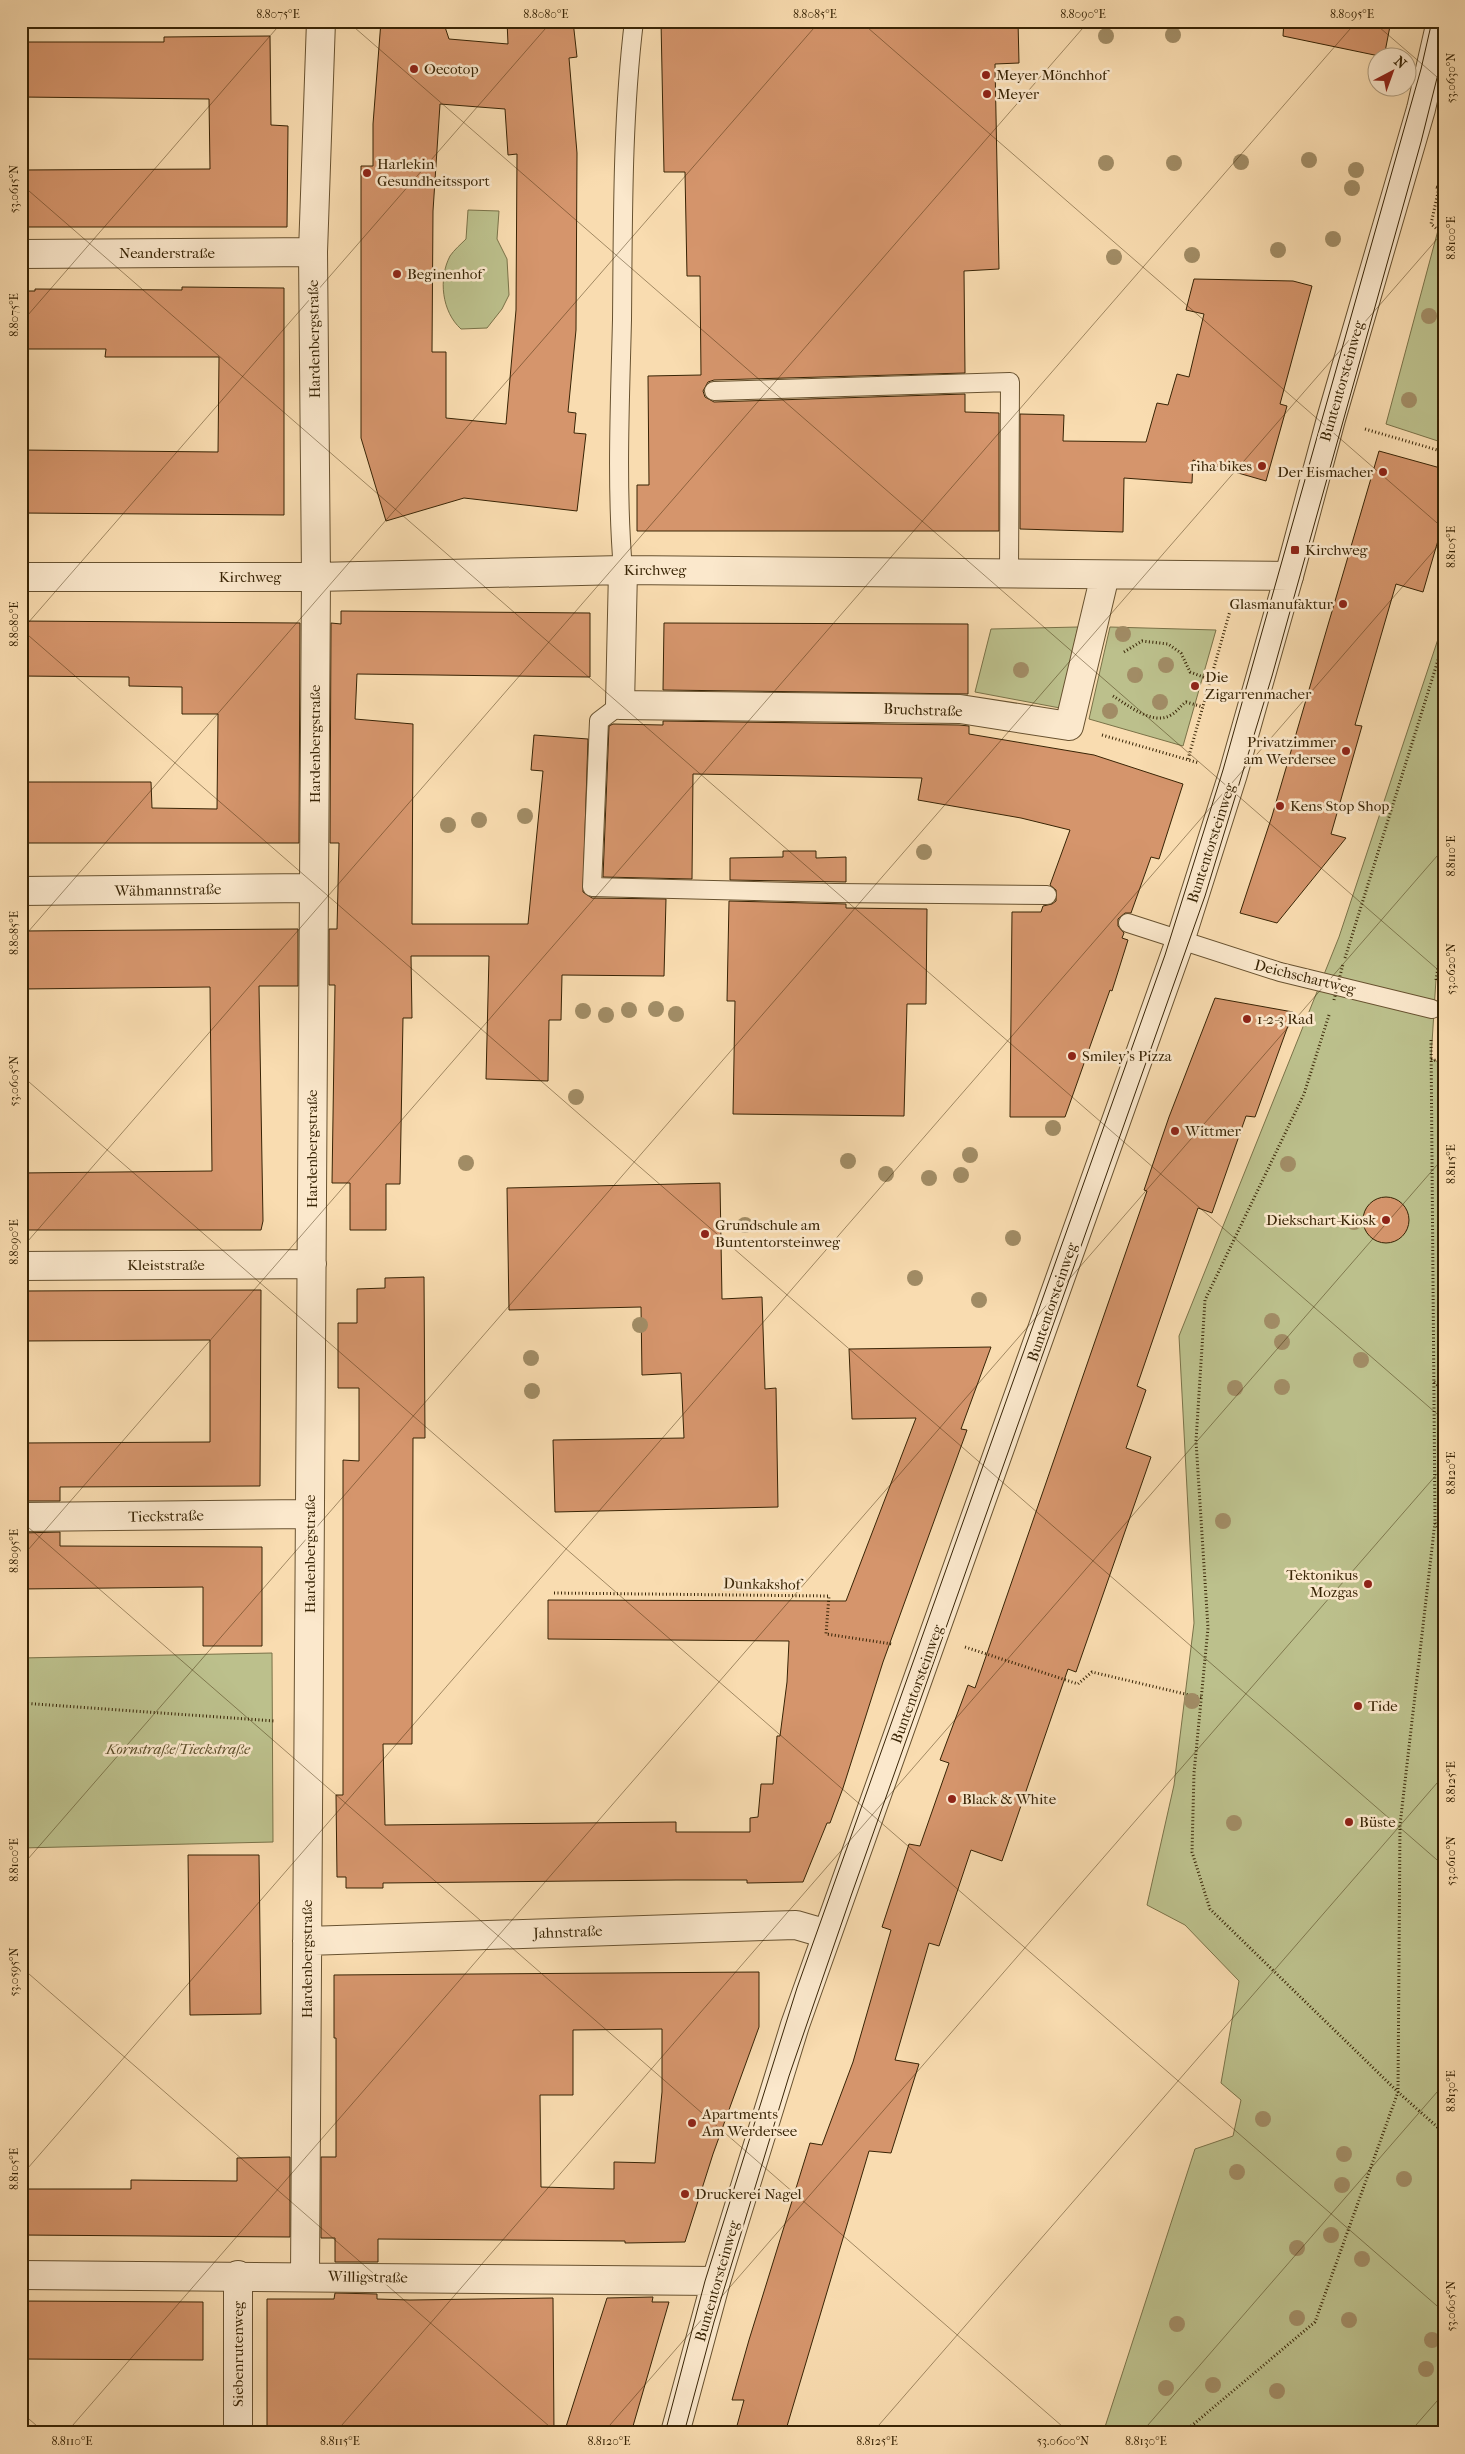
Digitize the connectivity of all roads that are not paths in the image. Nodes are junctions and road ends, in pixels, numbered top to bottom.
1 (321, 21) edge
2 (634, 21) edge
3 (1441, 21) edge
4 (313, 252) junction
5 (21, 254) edge
6 (714, 391) dead end
7 (623, 570) junction
8 (1010, 574) junction
9 (1105, 575) junction
10 (21, 576) edge
11 (1289, 576) junction
12 (316, 577) junction
13 (620, 705) junction
14 (314, 888) junction
15 (21, 891) edge
16 (1047, 894) dead end
17 (1128, 923) dead end
18 (1180, 941) junction
19 (1432, 1009) road end
20 (312, 1264) junction
21 (21, 1266) edge
22 (310, 1514) junction
23 (21, 1517) edge
24 (827, 1934) junction
25 (307, 1941) junction
26 (21, 2275) edge
27 (238, 2276) junction
28 (305, 2276) junction
29 (716, 2282) junction
30 (238, 2433) edge
31 (675, 2433) edge

1 - 4 street, Hardenbergstraße
2 - 7 lane
3 - 11 street, Buntentorsteinweg
4 - 5 street, Neanderstraße
4 - 12 street, Hardenbergstraße
6 - 8 lane
7 - 8 street, Kirchweg
7 - 12 street, Kirchweg
7 - 13 street
8 - 9 street, Kirchweg
9 - 11 street, Kirchweg
9 - 13 street, Bruchstraße
10 - 12 street, Kirchweg
11 - 18 street, Buntentorsteinweg
12 - 14 street, Hardenbergstraße
13 - 16 lane
14 - 15 street, Wähmannstraße
14 - 20 street, Hardenbergstraße
17 - 18 lane
18 - 19 lane, Deichschartweg
18 - 24 street, Buntentorsteinweg
20 - 21 street, Kleiststraße
20 - 22 street, Hardenbergstraße
22 - 23 street, Tieckstraße
22 - 25 street, Hardenbergstraße
24 - 25 street, Jahnstraße
24 - 29 street, Buntentorsteinweg
25 - 28 street, Hardenbergstraße
26 - 27 street, Willigstraße
27 - 28 street, Willigstraße
27 - 30 street, Siebenrutenweg
28 - 29 street, Willigstraße
29 - 31 street, Buntentorsteinweg

